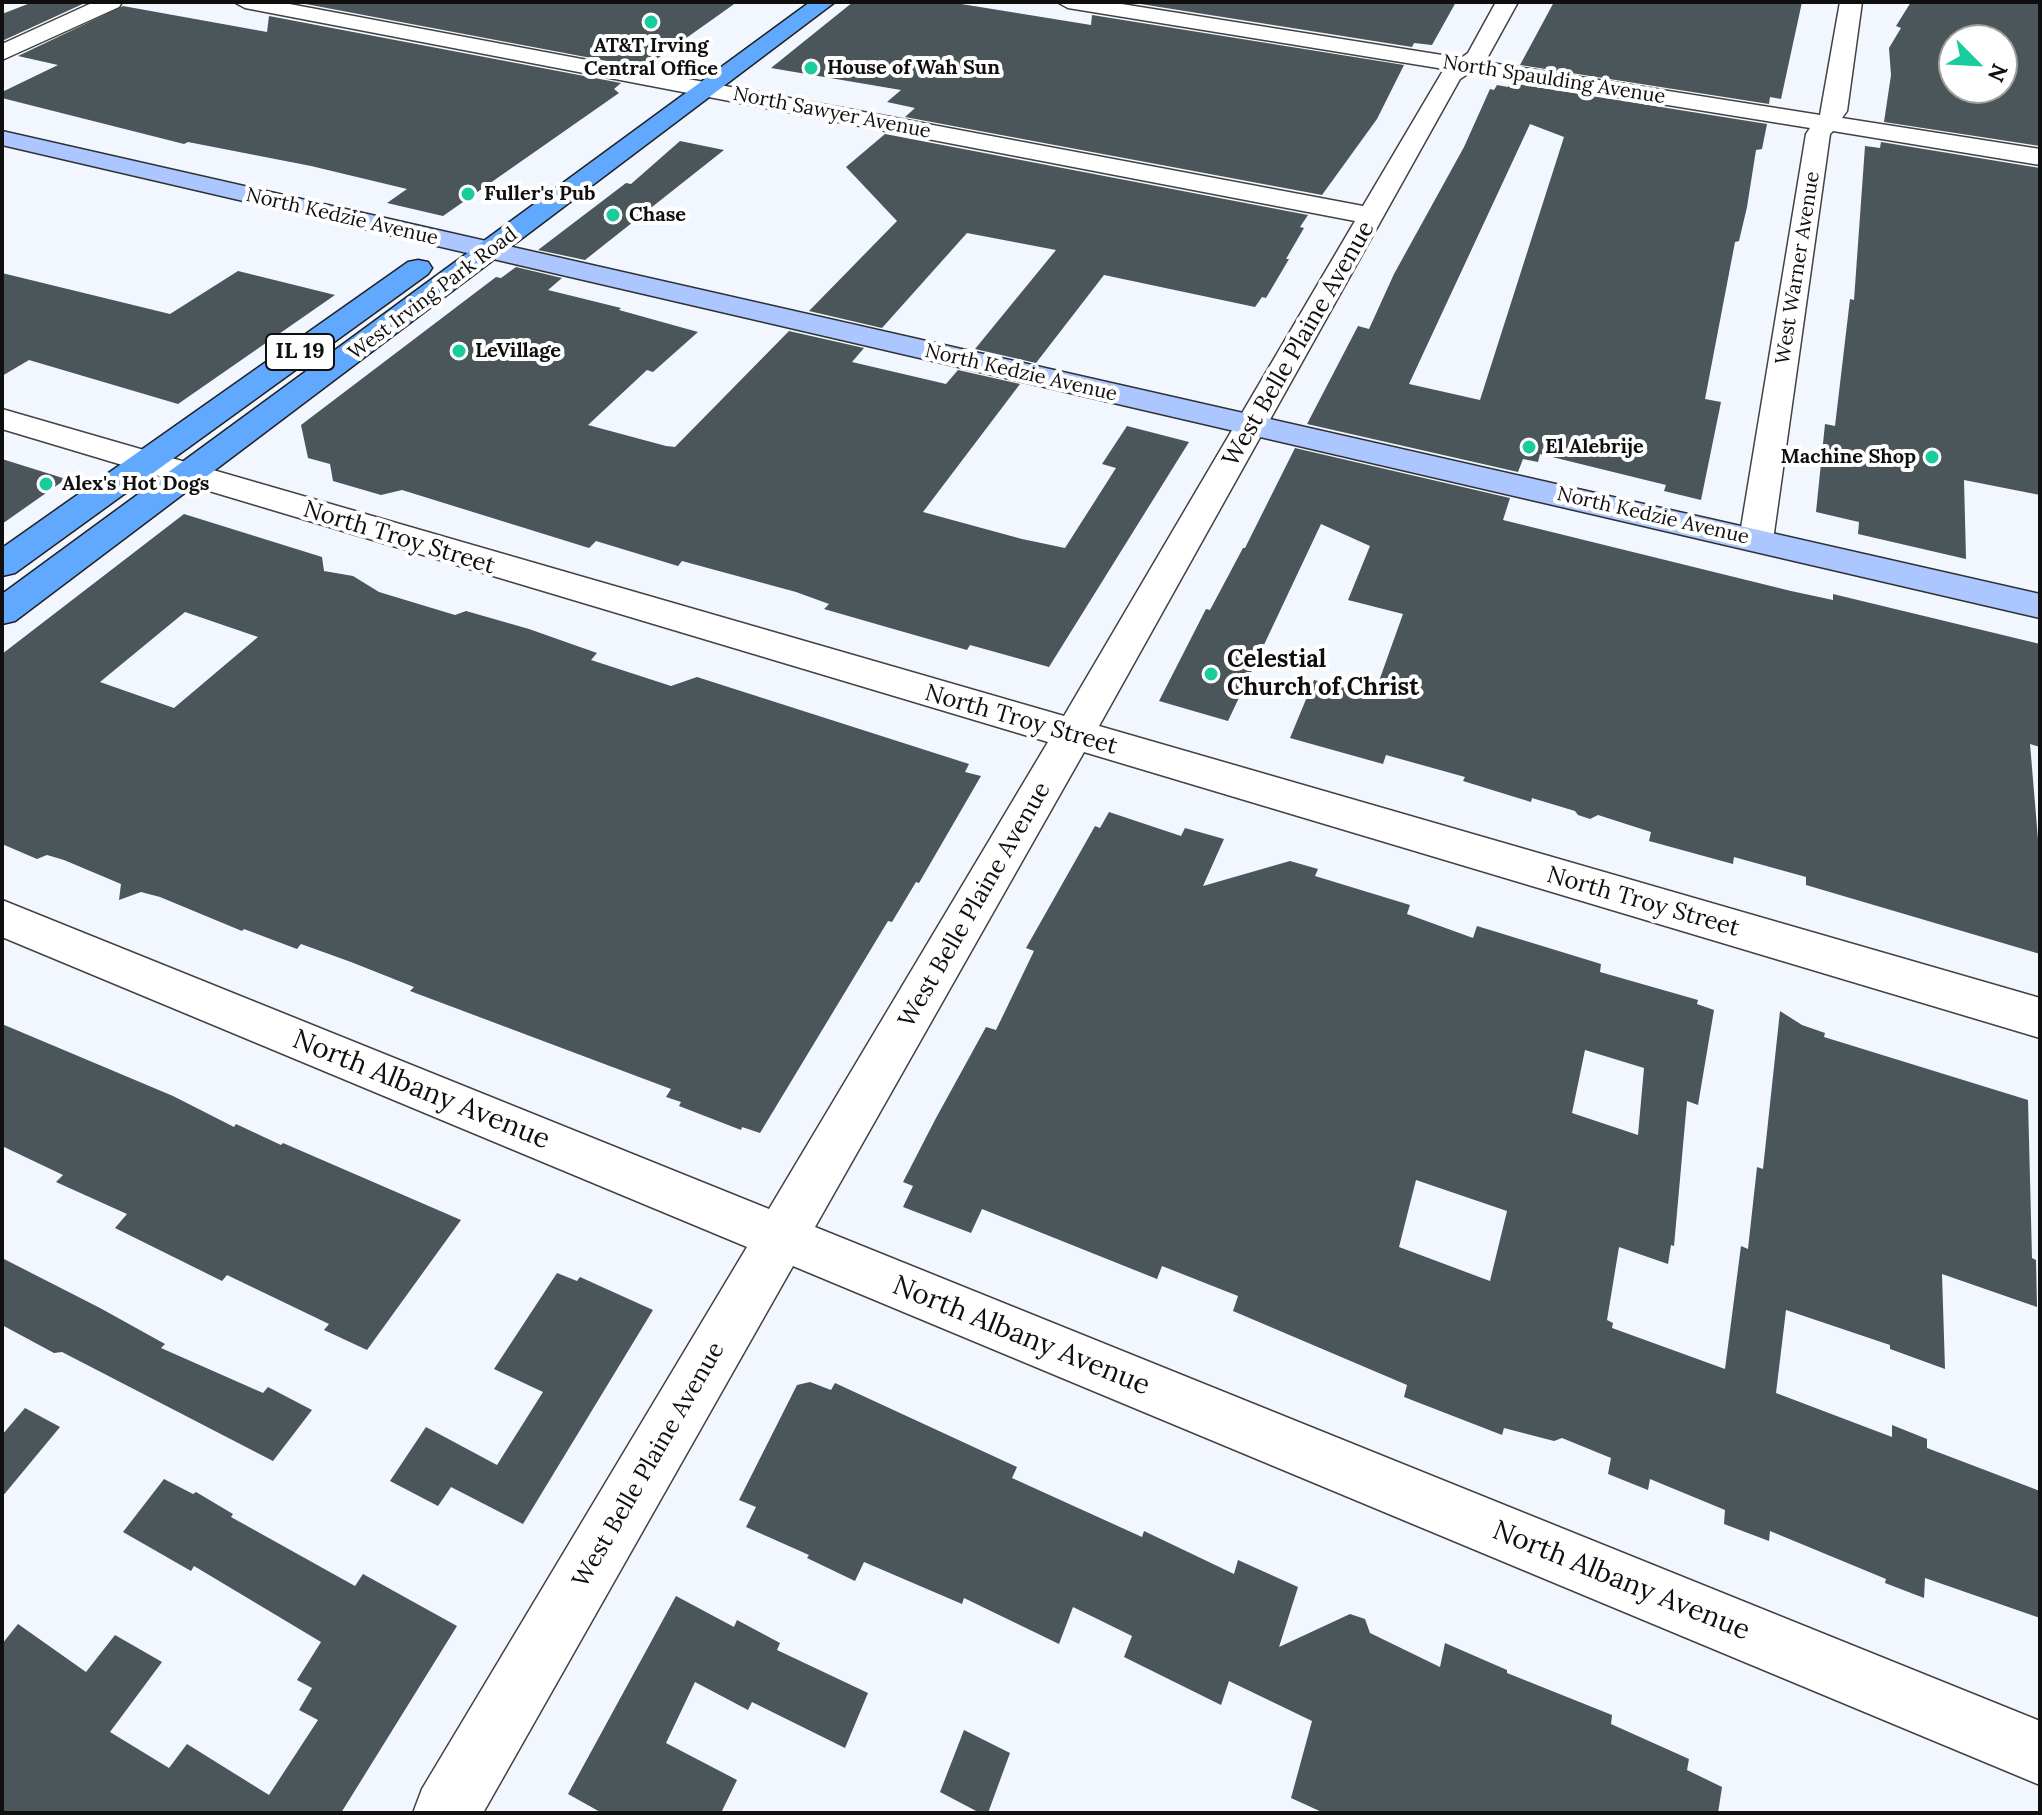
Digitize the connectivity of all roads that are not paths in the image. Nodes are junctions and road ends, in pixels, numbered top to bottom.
1 (111, 2) edge
2 (245, 2) edge
3 (824, 2) edge
4 (1068, 2) edge
5 (1507, 2) edge
6 (1851, 2) edge
7 (1159, 9) edge
8 (2, 53) edge
9 (1465, 65) junction
10 (701, 78) junction
11 (672, 83) junction
12 (643, 104) dead end
13 (1826, 123) junction
14 (2, 138) edge
15 (2040, 157) edge
16 (1371, 216) junction
17 (485, 238) junction
18 (454, 243) junction
19 (2, 419) edge
20 (1253, 426) junction
21 (146, 462) junction
22 (189, 475) junction
23 (1756, 540) junction
24 (2, 565) edge
25 (2040, 606) edge
26 (2, 612) edge
27 (1074, 735) junction
28 (2, 918) edge
29 (2040, 1018) edge
30 (781, 1237) junction
31 (2040, 1753) edge
32 (446, 1813) edge

1 - 8 street
2 - 11 street
3 - 10 main road, West Irving Park Road / IL 19
4 - 7 street, North Spaulding Avenue
5 - 9 street, West Belle Plaine Avenue
6 - 13 street, West Warner Avenue
7 - 9 street, North Spaulding Avenue
9 - 13 street, North Spaulding Avenue
9 - 16 street, West Belle Plaine Avenue
10 - 11 main road, West Irving Park Road / IL 19
10 - 16 street, North Sawyer Avenue
10 - 17 main road, West Irving Park Road / IL 19
11 - 12 main road, West Irving Park Road / IL 19
13 - 15 street, North Spaulding Avenue
13 - 23 street, West Warner Avenue
14 - 18 main road, North Kedzie Avenue
16 - 20 street, West Belle Plaine Avenue
17 - 18 main road, North Kedzie Avenue
17 - 20 main road, North Kedzie Avenue
17 - 22 main road, West Irving Park Road / IL 19
18 - 21 main road, West Irving Park Road / IL 19
19 - 21 street, North Troy Street
20 - 23 main road, North Kedzie Avenue
20 - 27 street, West Belle Plaine Avenue
21 - 22 street, North Troy Street
21 - 24 main road, West Irving Park Road / IL 19
22 - 26 main road, West Irving Park Road / IL 19
22 - 27 street, North Troy Street
23 - 25 main road, North Kedzie Avenue
27 - 29 street, North Troy Street
27 - 30 street, West Belle Plaine Avenue
28 - 30 street, North Albany Avenue
30 - 31 street, North Albany Avenue
30 - 32 street, West Belle Plaine Avenue

